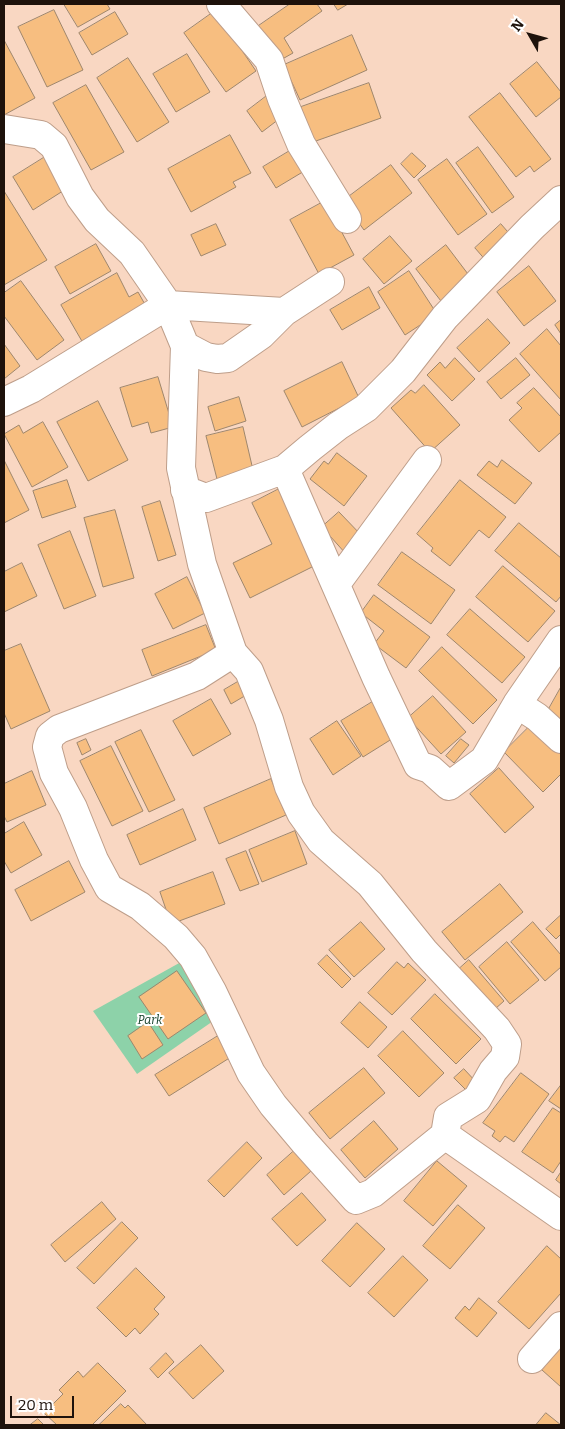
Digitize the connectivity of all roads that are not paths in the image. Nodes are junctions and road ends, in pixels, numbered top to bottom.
1 (221, 4) edge
2 (4, 129) edge
3 (561, 200) edge
4 (347, 219) dead end
5 (330, 282) dead end
6 (168, 305) junction
7 (284, 312) junction
8 (186, 346) junction
9 (4, 402) edge
10 (427, 460) dead end
11 (285, 469) junction
12 (191, 486) junction
13 (336, 584) junction
14 (561, 640) edge
15 (233, 654) junction
16 (517, 704) junction
17 (561, 739) edge
18 (445, 1135) junction
19 (561, 1216) edge
20 (561, 1326) edge
21 (532, 1359) dead end

1 - 4 street
2 - 6 street
3 - 11 street
5 - 7 street
6 - 7 street
6 - 8 street
6 - 9 street
7 - 8 street
8 - 12 street
10 - 13 street
11 - 12 street
11 - 13 street
12 - 15 street
13 - 16 street
14 - 16 street
15 - 18 street
15 - 18 street
16 - 17 street
18 - 19 street
20 - 21 street

